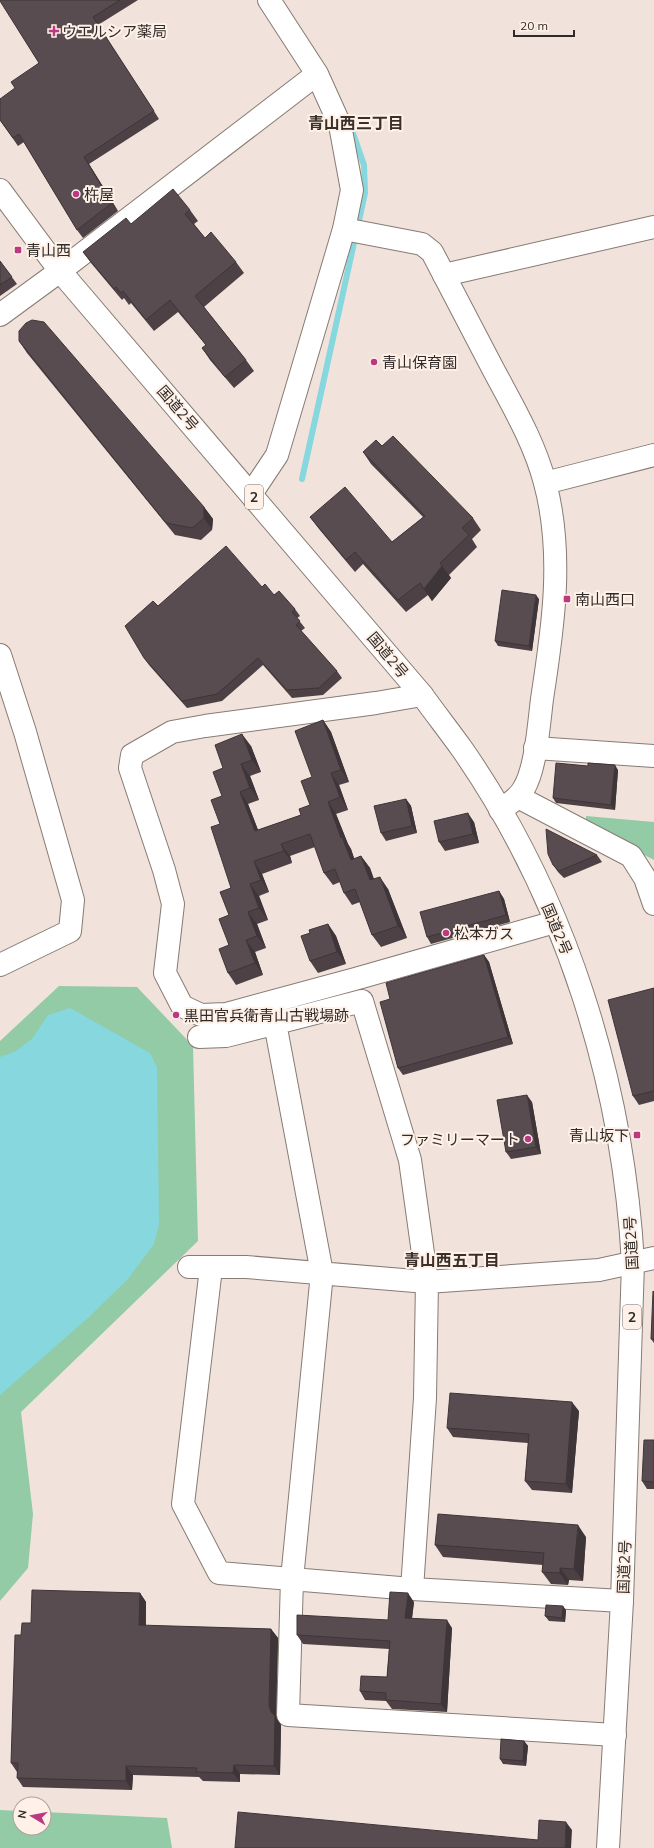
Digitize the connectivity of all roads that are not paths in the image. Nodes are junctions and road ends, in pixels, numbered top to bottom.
1 (269, 0) edge
2 (317, 74) junction
3 (0, 190) edge
4 (654, 227) edge
5 (344, 229) junction
6 (60, 271) junction
7 (444, 275) junction
8 (0, 315) edge
9 (654, 455) edge
10 (545, 483) junction
11 (252, 494) junction
12 (0, 655) edge
13 (422, 695) junction
14 (535, 748) junction
15 (654, 756) edge
16 (518, 797) junction
17 (500, 810) junction
18 (649, 877) edge
19 (654, 904) edge
20 (555, 922) junction
21 (0, 965) edge
22 (275, 1023) junction
23 (200, 1037) dead end
24 (654, 1258) edge
25 (633, 1263) junction
26 (189, 1267) dead end
27 (211, 1268) junction
28 (322, 1273) junction
29 (427, 1282) junction
30 (292, 1580) junction
31 (412, 1589) junction
32 (622, 1601) junction
33 (615, 1735) junction
34 (608, 1848) edge

1 - 2 main road
2 - 5 main road
2 - 6 main road
3 - 6 main road, 国道2号 / 2
4 - 7 main road
5 - 7 main road
5 - 11 main road
6 - 8 main road
6 - 11 main road, 国道2号 / 2
7 - 10 main road
9 - 10 main road
10 - 14 main road
11 - 13 main road, 国道2号 / 2
12 - 21 main road
13 - 17 main road, 国道2号 / 2
13 - 20 main road
14 - 15 main road
14 - 16 main road
16 - 17 main road
16 - 18 main road
17 - 20 main road, 国道2号 / 2
18 - 19 main road
20 - 25 main road, 国道2号 / 2
22 - 23 main road
22 - 28 main road
22 - 29 main road
24 - 25 main road
25 - 29 main road
25 - 32 main road, 国道2号 / 2
26 - 27 main road
27 - 28 main road
27 - 30 main road
28 - 29 main road
28 - 30 main road
29 - 31 main road
30 - 31 main road
30 - 33 main road
31 - 32 main road
32 - 33 main road, 国道2号 / 2
33 - 34 main road, 国道2号 / 2

